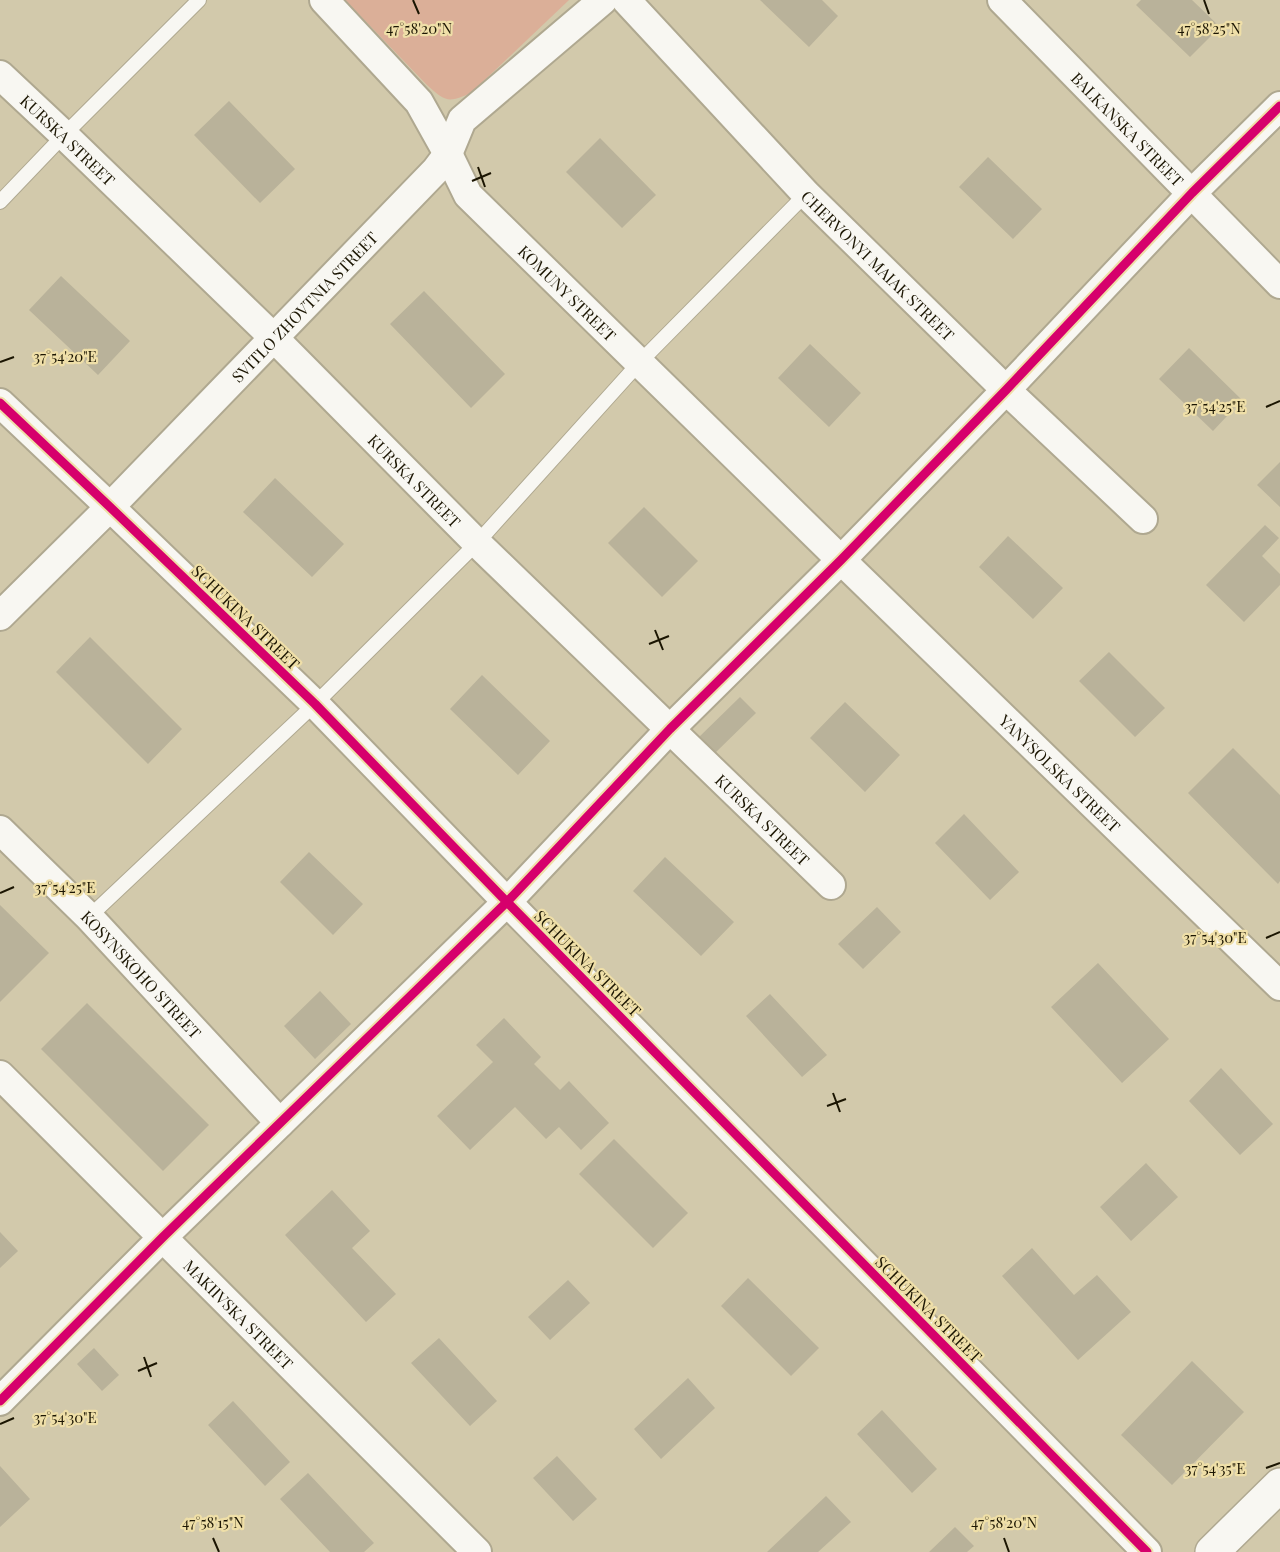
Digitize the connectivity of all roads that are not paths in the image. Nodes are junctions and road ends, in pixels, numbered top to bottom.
1 (199, 0) edge
2 (324, 0) edge
3 (603, 0) edge
4 (626, 0) edge
5 (1002, 0) edge
6 (0, 75) edge
7 (1280, 106) edge
8 (64, 135) junction
9 (448, 154) junction
10 (1192, 193) junction
11 (806, 194) junction
12 (0, 202) edge
13 (1280, 284) edge
14 (274, 338) junction
15 (640, 362) junction
16 (1006, 390) junction
17 (0, 404) edge
18 (110, 507) junction
19 (1143, 519) dead end
20 (477, 543) junction
21 (841, 560) junction
22 (0, 616) edge
23 (315, 704) junction
24 (670, 729) junction
25 (0, 831) edge
26 (831, 885) dead end
27 (507, 902) junction
28 (89, 917) junction
29 (1280, 986) edge
30 (0, 1075) edge
31 (280, 1123) junction
32 (163, 1237) junction
33 (0, 1401) edge
34 (1280, 1485) edge
35 (477, 1552) edge
36 (1147, 1552) edge
37 (1212, 1552) edge

1 - 8 lane
2 - 9 street, KOMUNY STREET
3 - 9 street, SVITLO ZHOVTNIA STREET
4 - 11 street, CHERVONYI MAIAK STREET
5 - 10 street, BALKANSKA STREET
6 - 8 street, KURSKA STREET
7 - 10 street
8 - 12 lane
8 - 14 street, KURSKA STREET
9 - 14 street, SVITLO ZHOVTNIA STREET
9 - 15 street, KOMUNY STREET
10 - 13 street, BALKANSKA STREET
10 - 16 street
11 - 15 lane
11 - 16 street, CHERVONYI MAIAK STREET
14 - 18 street, SVITLO ZHOVTNIA STREET
14 - 20 street, KURSKA STREET
15 - 20 lane
15 - 21 street, KOMUNY STREET
16 - 19 street, CHERVONYI MAIAK STREET
16 - 21 street
17 - 18 street, SCHUKINA STREET
18 - 22 street, SVITLO ZHOVTNIA STREET
18 - 23 street, SCHUKINA STREET
20 - 23 lane
20 - 24 street, KURSKA STREET
21 - 24 street
21 - 29 street, YANYSOLSKA STREET
23 - 27 street, SCHUKINA STREET
23 - 28 lane
24 - 26 street, KURSKA STREET
24 - 27 street
25 - 28 street, KOSYNSKOHO STREET
27 - 31 street
27 - 36 street, SCHUKINA STREET
28 - 31 street, KOSYNSKOHO STREET
30 - 32 street, MAKIIVSKA STREET
31 - 32 street
32 - 33 street
32 - 35 street, MAKIIVSKA STREET
34 - 37 main road

